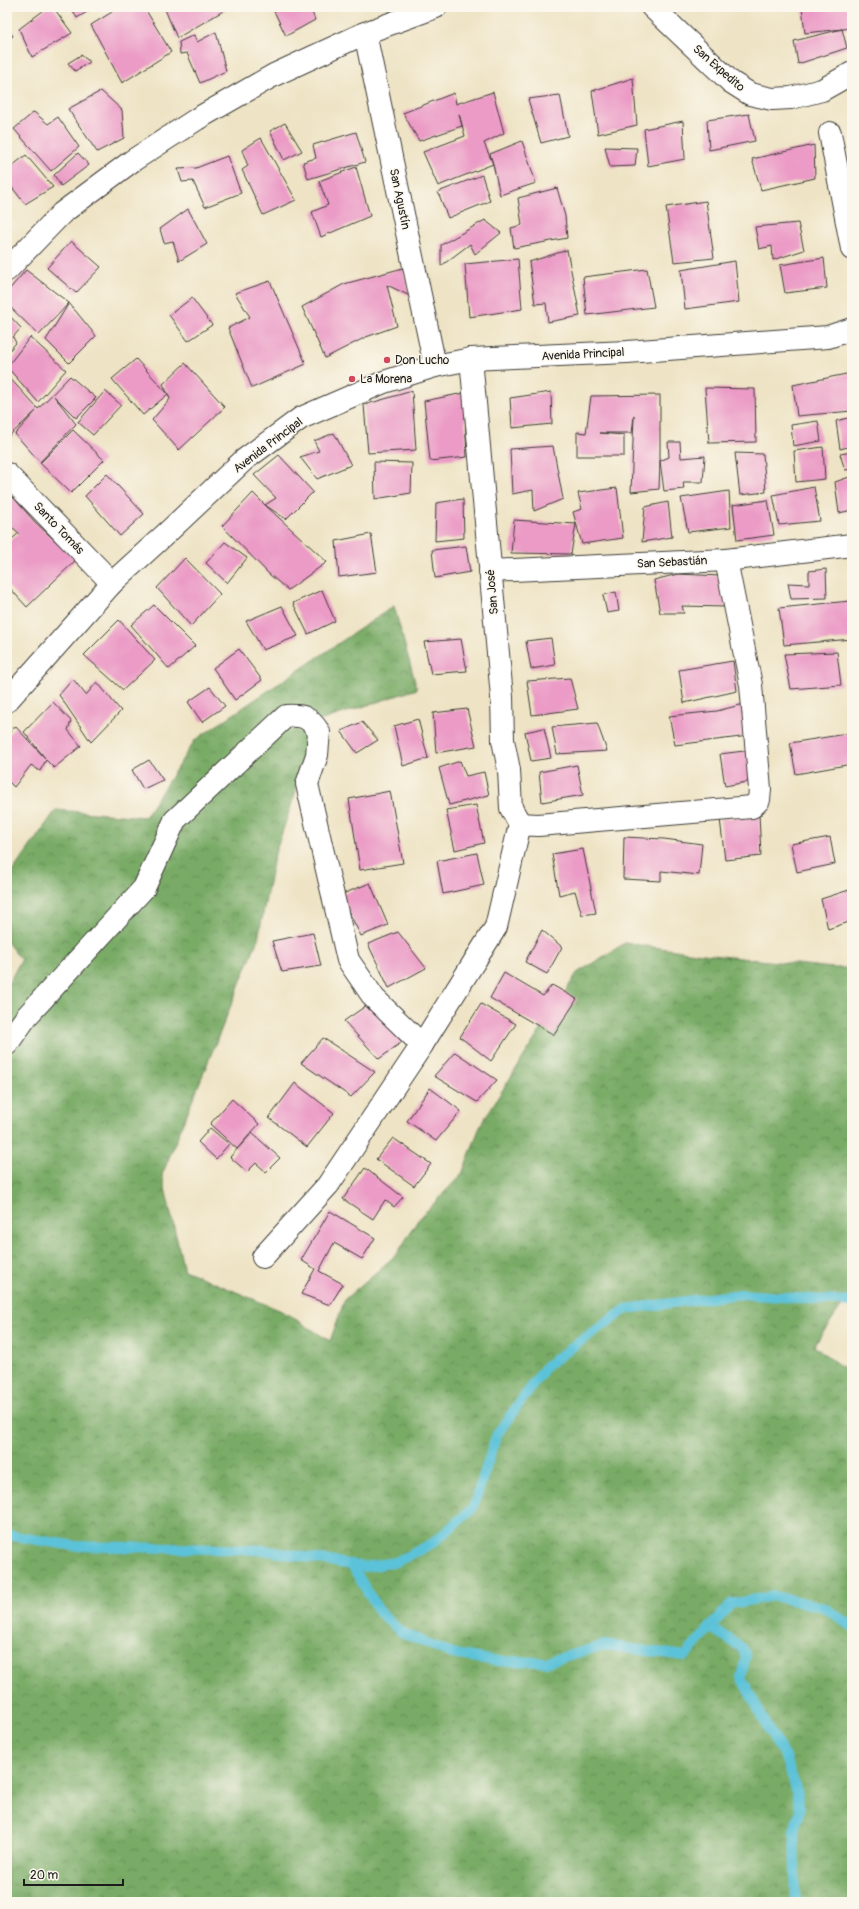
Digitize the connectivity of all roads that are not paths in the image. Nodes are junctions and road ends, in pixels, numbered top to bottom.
1 (436, 7) edge
2 (652, 7) edge
3 (365, 33) junction
4 (852, 73) edge
5 (830, 133) dead end
6 (852, 249) edge
7 (7, 270) edge
8 (852, 329) edge
9 (471, 359) junction
10 (435, 366) junction
11 (7, 474) edge
12 (852, 545) edge
13 (726, 560) junction
14 (490, 572) junction
15 (112, 583) junction
16 (7, 701) edge
17 (520, 824) junction
18 (7, 1044) edge
19 (422, 1045) junction
20 (263, 1257) dead end

1 - 3 street
2 - 4 street, San Expedito
3 - 7 street
3 - 10 street, San Agustín
5 - 6 street
8 - 9 street, Avenida Principal
9 - 10 street, Avenida Principal
9 - 14 street, San José
10 - 15 street, Avenida Principal
11 - 15 street, Santo Tomás
12 - 13 street, San Sebastián
13 - 14 street, San Sebastián
13 - 17 street
14 - 17 street, San José
15 - 16 street, Avenida Principal
17 - 19 street
18 - 19 street
19 - 20 street

